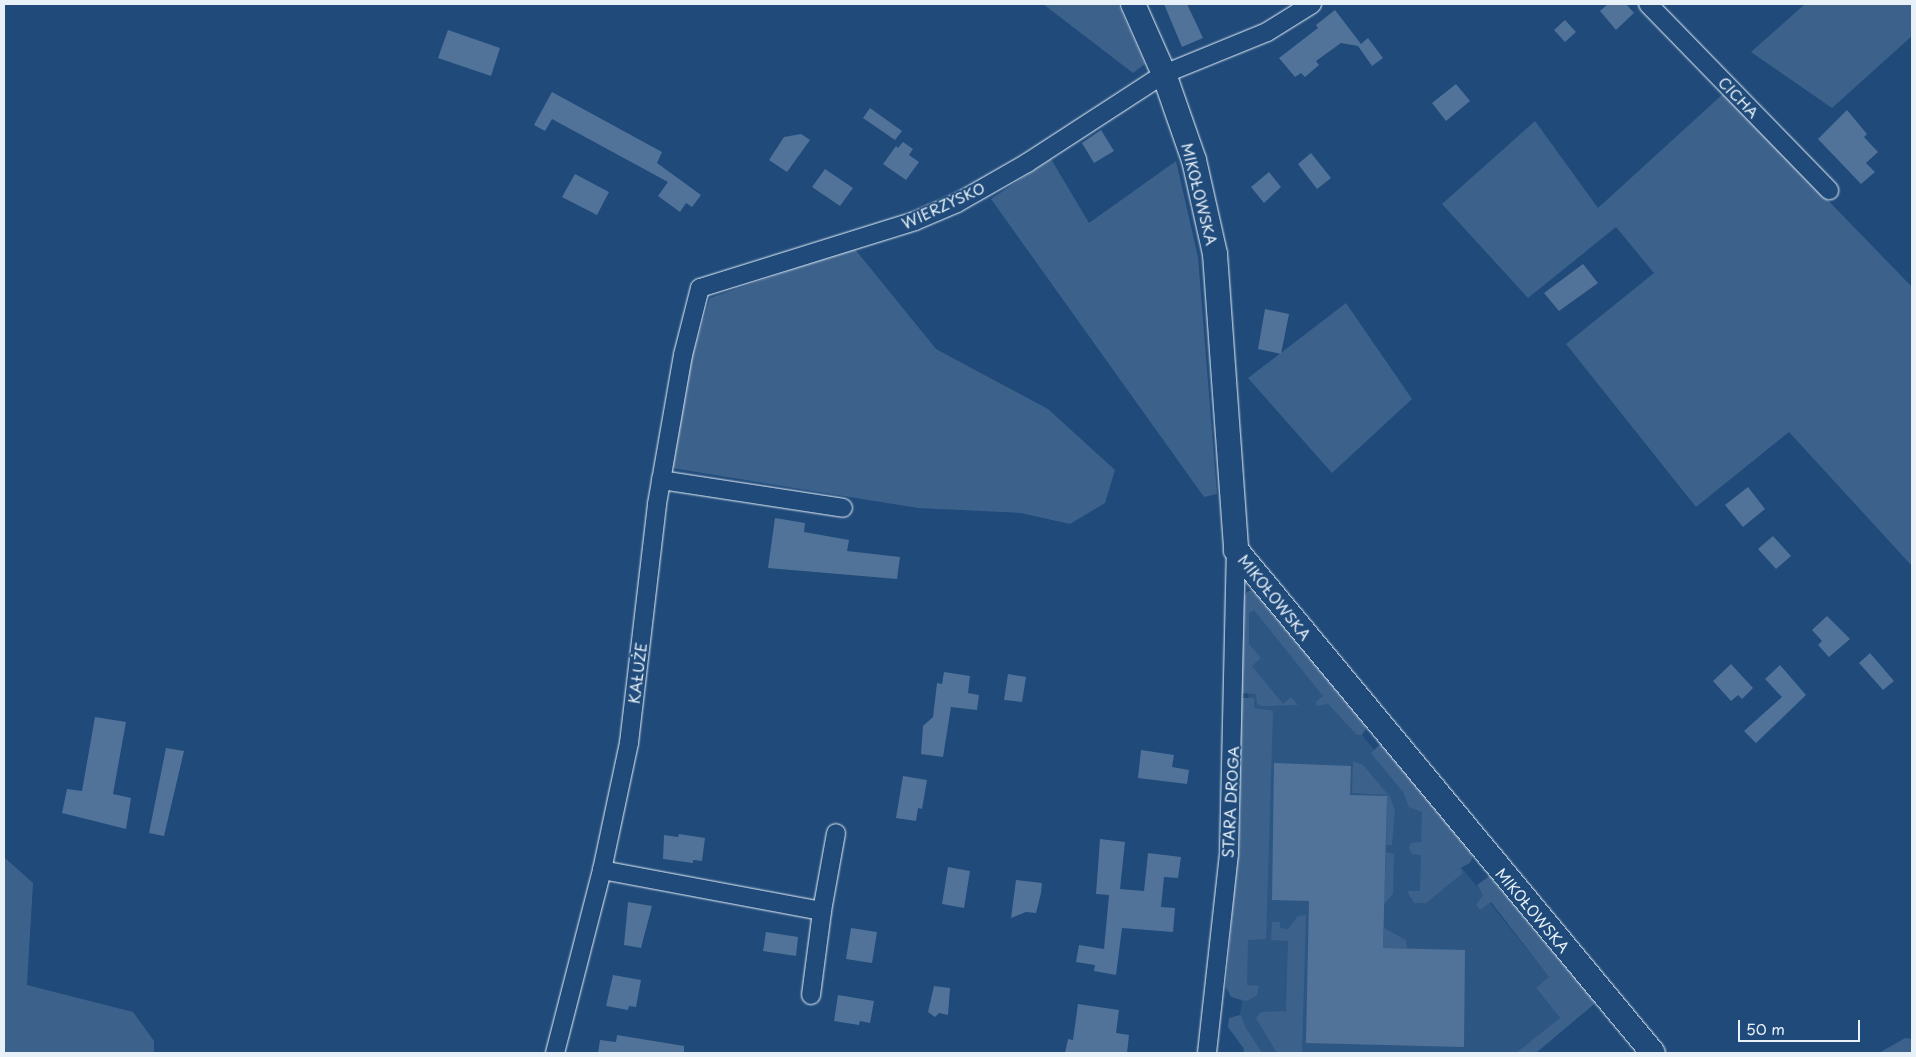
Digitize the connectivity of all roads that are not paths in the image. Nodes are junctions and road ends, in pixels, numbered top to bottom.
1 (1133, 4) edge
2 (1312, 4) edge
3 (1648, 4) edge
4 (1164, 74) junction
5 (1829, 190) dead end
6 (700, 288) joint
7 (662, 480) junction
8 (843, 508) dead end
9 (1236, 550) junction
10 (836, 833) dead end
11 (602, 870) junction
12 (822, 911) junction
13 (811, 995) dead end
14 (555, 1053) edge
15 (1208, 1053) edge
16 (1653, 1053) edge

1 - 4 street, MIKOŁOWSKA
2 - 4 street, WIERZYSKO
3 - 5 street, CICHA
4 - 6 street, WIERZYSKO
4 - 9 street, MIKOŁOWSKA
6 - 7 street, KAŁUŻE
7 - 8 street
7 - 11 street, KAŁUŻE
9 - 15 street, STARA DROGA
9 - 16 street, MIKOŁOWSKA
10 - 12 street
11 - 12 street
11 - 14 street, KAŁUŻE
12 - 13 street

